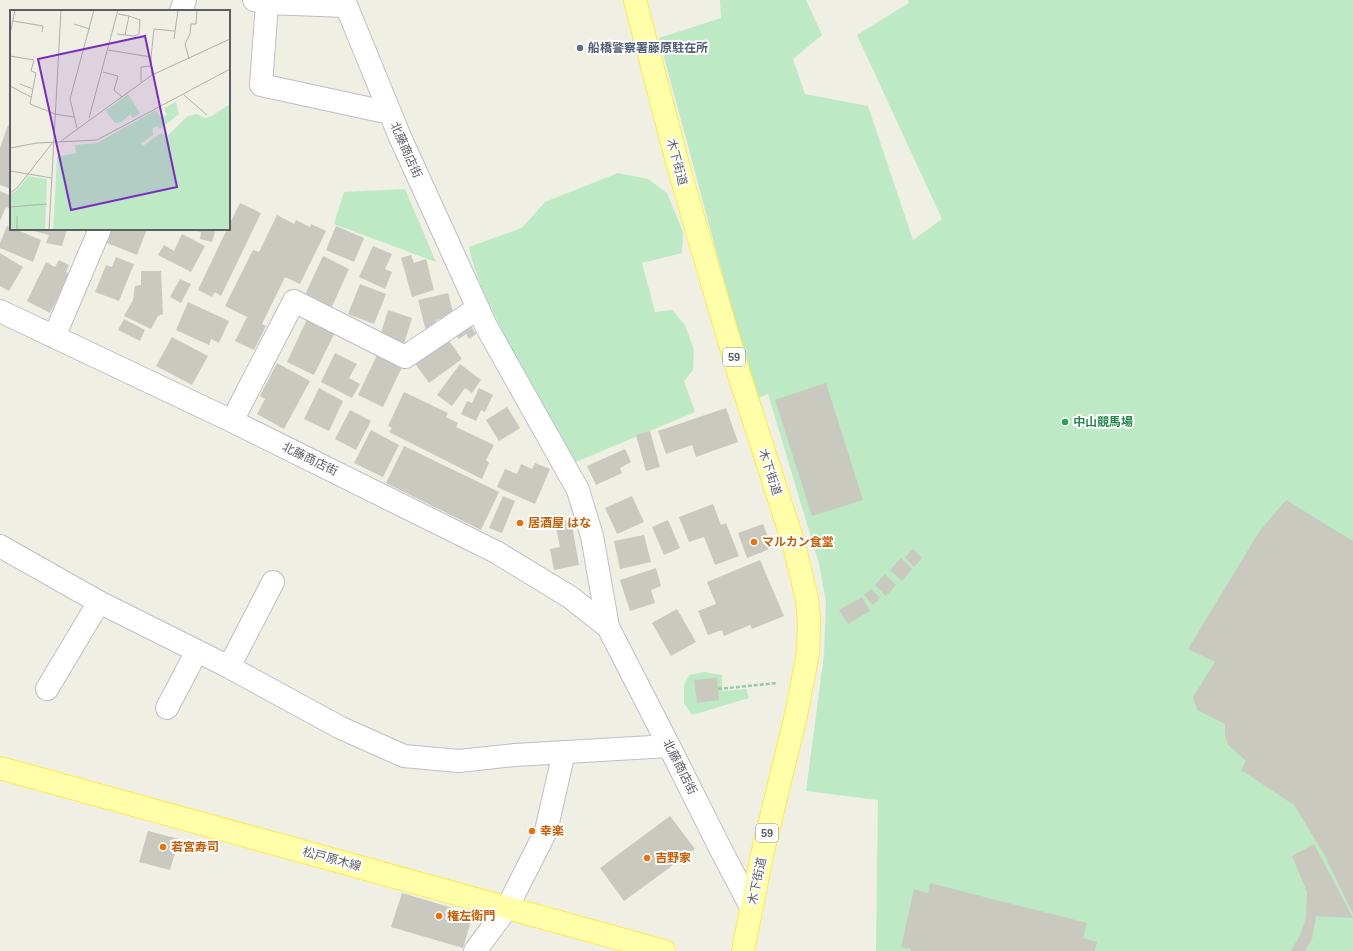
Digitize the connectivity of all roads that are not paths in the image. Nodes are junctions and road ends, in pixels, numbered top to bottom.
1 (185, 0) edge
2 (635, 0) edge
3 (260, 1) edge
4 (345, 3) edge
5 (181, 10) edge
6 (390, 113) junction
7 (100, 230) edge
8 (478, 308) junction
9 (0, 311) edge
10 (54, 337) junction
11 (232, 421) junction
12 (0, 546) edge
13 (273, 582) dead end
14 (99, 602) junction
15 (608, 627) junction
16 (197, 651) junction
17 (229, 668) junction
18 (47, 689) dead end
19 (167, 708) dead end
20 (669, 746) junction
21 (564, 752) junction
22 (0, 768) edge
23 (751, 907) junction
24 (506, 908) junction
25 (475, 951) edge
26 (664, 951) edge
27 (743, 951) edge

1 - 5 street
2 - 23 main road, 木下街道 / 59
3 - 4 street
3 - 6 street
4 - 6 street, 北藤商店街
6 - 8 street, 北藤商店街
7 - 10 street
8 - 11 street
8 - 15 street, 北藤商店街
9 - 10 street, 北藤商店街
10 - 11 street, 北藤商店街
11 - 15 street, 北藤商店街
12 - 14 street
13 - 17 street
14 - 16 street
14 - 18 street
15 - 20 street, 北藤商店街
16 - 17 street
16 - 19 street
17 - 21 street
20 - 21 street
20 - 23 street, 北藤商店街
21 - 24 street
22 - 24 main road, 松戸原木線
23 - 27 main road, 木下街道 / 59
24 - 25 street
24 - 26 main road, 松戸原木線

